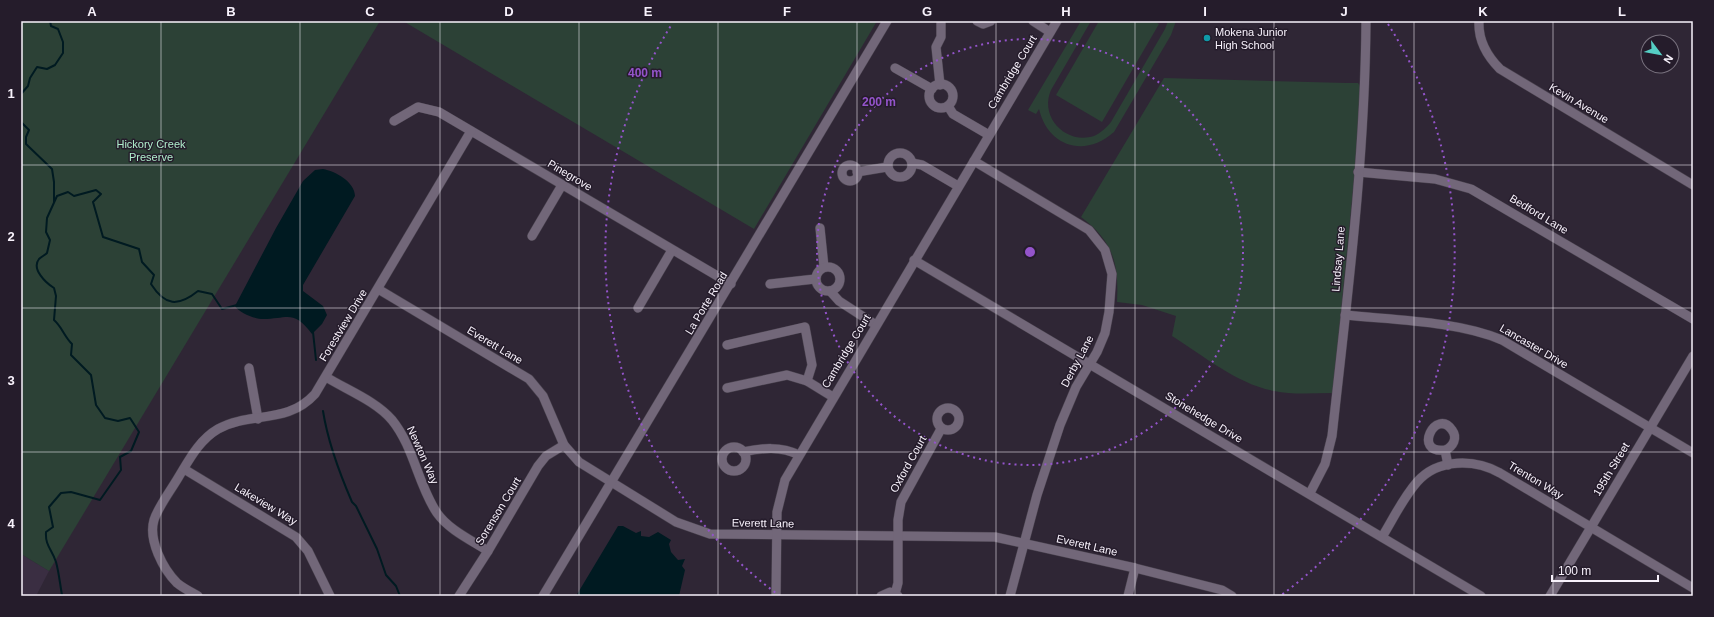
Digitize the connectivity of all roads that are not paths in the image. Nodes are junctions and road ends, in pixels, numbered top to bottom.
1 (887, 21) edge
2 (977, 21) edge
3 (991, 21) edge
4 (1033, 21) edge
5 (1057, 21) edge
6 (1366, 21) edge
7 (1479, 21) edge
8 (941, 23) dead end
9 (1050, 32) junction
10 (896, 68) dead end
11 (936, 87) junction
12 (948, 106) junction
13 (394, 120) dead end
14 (471, 131) junction
15 (989, 135) junction
16 (974, 161) junction
17 (912, 163) junction
18 (888, 166) junction
19 (857, 172) dead end
20 (1358, 172) junction
21 (562, 185) junction
22 (1693, 185) edge
23 (958, 186) junction
24 (820, 228) dead end
25 (532, 236) dead end
26 (672, 250) junction
27 (914, 260) junction
28 (824, 267) junction
29 (815, 279) junction
30 (731, 284) junction
31 (770, 284) dead end
32 (378, 289) junction
33 (830, 291) junction
34 (638, 308) dead end
35 (1345, 315) junction
36 (1693, 319) edge
37 (876, 325) junction
38 (727, 345) dead end
39 (1693, 356) edge
40 (1090, 364) junction
41 (248, 368) dead end
42 (326, 377) junction
43 (807, 381) junction
44 (727, 388) dead end
45 (833, 397) junction
46 (258, 419) junction
47 (1650, 428) junction
48 (942, 429) dead end
49 (564, 445) junction
50 (1444, 450) dead end
51 (743, 452) dead end
52 (1693, 453) edge
53 (798, 455) junction
54 (1448, 465) junction
55 (184, 469) junction
56 (612, 483) junction
57 (1310, 493) junction
58 (1590, 528) junction
59 (777, 536) junction
60 (898, 536) junction
61 (1382, 537) junction
62 (1024, 542) junction
63 (488, 551) junction
64 (1135, 568) junction
65 (1693, 588) edge
66 (896, 595) edge
67 (198, 596) edge
68 (330, 596) edge
69 (459, 596) edge
70 (543, 596) edge
71 (776, 596) edge
72 (881, 596) edge
73 (1010, 596) edge
74 (1128, 596) edge
75 (1232, 596) edge
76 (1481, 596) edge
77 (1550, 596) edge

1 - 30 street, La Porte Road
2 - 3 street
4 - 9 street, Cambridge Court
5 - 9 street, Cambridge Court
6 - 20 street, Lindsay Lane
7 - 22 street, Kevin Avenue
8 - 11 street
9 - 15 street, Cambridge Court
10 - 11 street
11 - 12 street
11 - 12 street
12 - 15 street
13 - 14 street, Pinegrove
14 - 21 street, Pinegrove
14 - 32 street, Forestview Drive
15 - 16 street, Cambridge Court
16 - 23 street, Cambridge Court
16 - 40 street, Derby Lane
17 - 18 street
17 - 18 street
17 - 23 street
18 - 19 street
20 - 35 street, Lindsay Lane
20 - 36 street, Bedford Lane
21 - 25 street
21 - 26 street, Pinegrove
23 - 27 street, Cambridge Court
24 - 28 street
26 - 30 street, Pinegrove
26 - 34 street
27 - 37 street, Cambridge Court
27 - 40 street, Stonehedge Drive
28 - 29 street
28 - 33 street
29 - 31 street
29 - 33 street
30 - 56 street, La Porte Road
32 - 42 street, Forestview Drive
32 - 49 street, Everett Lane
33 - 37 street
35 - 47 street, Lancaster Drive
35 - 57 street, Lindsay Lane
37 - 45 street, Cambridge Court
38 - 43 street
39 - 47 street, 195th Street
40 - 57 street, Stonehedge Drive
40 - 62 street, Derby Lane
41 - 46 street
42 - 46 street, Forestview Drive
42 - 63 street, Newton Way
43 - 44 street
43 - 45 street
45 - 53 street, Cambridge Court
46 - 55 street, Forestview Drive
47 - 52 street, Lancaster Drive
47 - 58 street, 195th Street
48 - 60 street, Oxford Court
49 - 56 street, Everett Lane
49 - 63 street, Sorenson Court
50 - 54 street
51 - 53 street
53 - 59 street, Cambridge Court
54 - 58 street, Trenton Way
54 - 61 street, Trenton Way
55 - 67 street, Forestview Drive
55 - 68 street, Lakeview Way
56 - 59 street, Everett Lane
56 - 70 street, La Porte Road
57 - 61 street, Stonehedge Drive
58 - 65 street, Trenton Way
58 - 77 street, 195th Street
59 - 60 street, Everett Lane
59 - 71 street, Cambridge Court
60 - 62 street, Everett Lane
60 - 66 street, Oxford Court
61 - 76 street, Stonehedge Drive
62 - 64 street, Everett Lane
62 - 73 street, Derby Lane
63 - 69 street, Sorenson Court
64 - 74 street
64 - 75 street, Everett Lane
66 - 72 street

